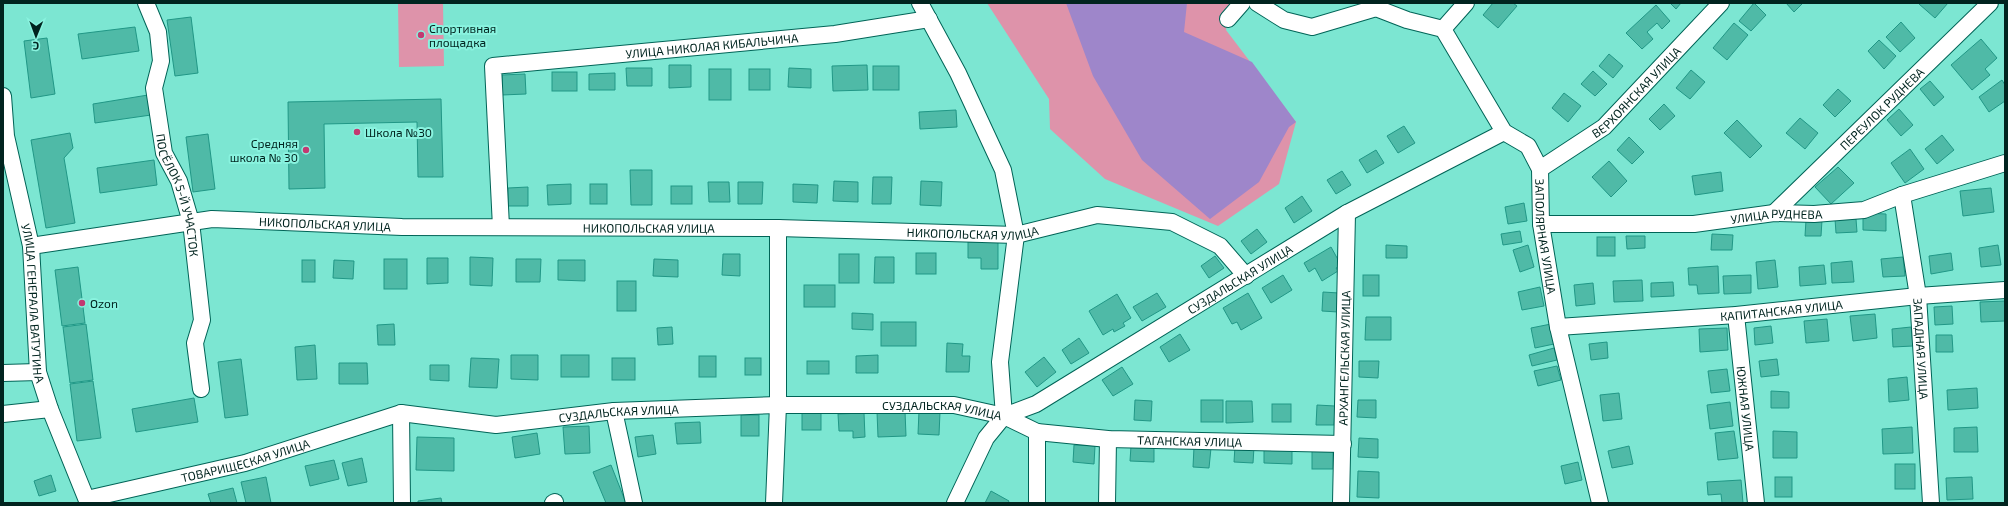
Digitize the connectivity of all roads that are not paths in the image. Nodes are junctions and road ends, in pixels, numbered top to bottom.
1 (146, 3) edge
2 (920, 3) edge
3 (1242, 3) edge
4 (1256, 3) edge
5 (1466, 3) edge
6 (1721, 3) edge
7 (1990, 3) edge
8 (929, 19) junction
9 (1228, 19) dead end
10 (1443, 29) junction
11 (3, 96) edge
12 (1504, 132) junction
13 (5, 137) edge
14 (2005, 163) edge
15 (1540, 169) junction
16 (1902, 195) junction
17 (1347, 213) junction
18 (1774, 213) junction
19 (191, 222) junction
20 (1541, 224) junction
21 (501, 227) junction
22 (778, 228) junction
23 (1016, 235) junction
24 (31, 246) junction
25 (1246, 276) junction
26 (2005, 290) edge
27 (1918, 296) junction
28 (1736, 315) junction
29 (1558, 327) junction
30 (38, 372) junction
31 (3, 373) edge
32 (201, 389) dead end
33 (778, 405) junction
34 (50, 409) junction
35 (614, 411) junction
36 (3, 414) edge
37 (401, 414) junction
38 (1004, 416) junction
39 (1038, 432) junction
40 (1108, 439) junction
41 (1343, 444) junction
42 (88, 501) edge
43 (402, 503) edge
44 (634, 503) edge
45 (774, 503) edge
46 (955, 503) edge
47 (1037, 503) edge
48 (1107, 503) edge
49 (1341, 503) edge
50 (1600, 503) edge
51 (1756, 503) edge
52 (1931, 503) edge

1 - 19 street, ПОСЁЛОК 5-Й УЧАСТОК
2 - 8 street
3 - 9 street
4 - 10 street
5 - 10 street
6 - 15 street, ВЕРХОЯНСКАЯ УЛИЦА
7 - 18 street, ПЕРЕУЛОК РУДНЕВА
8 - 21 street, УЛИЦА НИКОЛАЯ КИБАЛЬЧИЧА
8 - 23 street
10 - 12 street, ЗАПОЛЯРНАЯ УЛИЦА
11 - 13 street, УЛИЦА ГЕНЕРАЛА ВАТУТИНА
12 - 15 street, ЗАПОЛЯРНАЯ УЛИЦА
12 - 17 street, СУЗДАЛЬСКАЯ УЛИЦА
13 - 24 street, УЛИЦА ГЕНЕРАЛА ВАТУТИНА
14 - 16 street, УЛИЦА РУДНЕВА
15 - 20 street, ЗАПОЛЯРНАЯ УЛИЦА
16 - 18 street, УЛИЦА РУДНЕВА
16 - 27 street, ЗАПАДНАЯ УЛИЦА
17 - 25 street, СУЗДАЛЬСКАЯ УЛИЦА
17 - 41 street, АРХАНГЕЛЬСКАЯ УЛИЦА
18 - 20 street, УЛИЦА РУДНЕВА
19 - 21 street, НИКОПОЛЬСКАЯ УЛИЦА
19 - 24 street, НИКОПОЛЬСКАЯ УЛИЦА
19 - 32 street, ПОСЁЛОК 5-Й УЧАСТОК
20 - 29 street, ЗАПОЛЯРНАЯ УЛИЦА
21 - 22 street, НИКОПОЛЬСКАЯ УЛИЦА
22 - 23 street, НИКОПОЛЬСКАЯ УЛИЦА
22 - 33 street
23 - 25 street, НИКОПОЛЬСКАЯ УЛИЦА
23 - 38 street
24 - 30 street, УЛИЦА ГЕНЕРАЛА ВАТУТИНА
25 - 38 street, СУЗДАЛЬСКАЯ УЛИЦА
26 - 27 street, КАПИТАНСКАЯ УЛИЦА
27 - 28 street, КАПИТАНСКАЯ УЛИЦА
27 - 52 street, ЗАПАДНАЯ УЛИЦА
28 - 29 street, КАПИТАНСКАЯ УЛИЦА
28 - 51 street, ЮЖНАЯ УЛИЦА
29 - 50 street, ЗАПОЛЯРНАЯ УЛИЦА
30 - 31 street
30 - 34 street, УЛИЦА ГЕНЕРАЛА ВАТУТИНА
33 - 35 street, СУЗДАЛЬСКАЯ УЛИЦА
33 - 38 street, СУЗДАЛЬСКАЯ УЛИЦА
33 - 45 street
34 - 36 street
34 - 42 street, УЛИЦА ГЕНЕРАЛА ВАТУТИНА
35 - 37 street, СУЗДАЛЬСКАЯ УЛИЦА
35 - 44 street
37 - 42 street, ТОВАРИЩЕСКАЯ УЛИЦА
37 - 43 street
38 - 39 street, ТАГАНСКАЯ УЛИЦА
38 - 46 street
39 - 40 street, ТАГАНСКАЯ УЛИЦА
39 - 47 street
40 - 41 street, ТАГАНСКАЯ УЛИЦА
40 - 48 street
41 - 49 street, АРХАНГЕЛЬСКАЯ УЛИЦА

